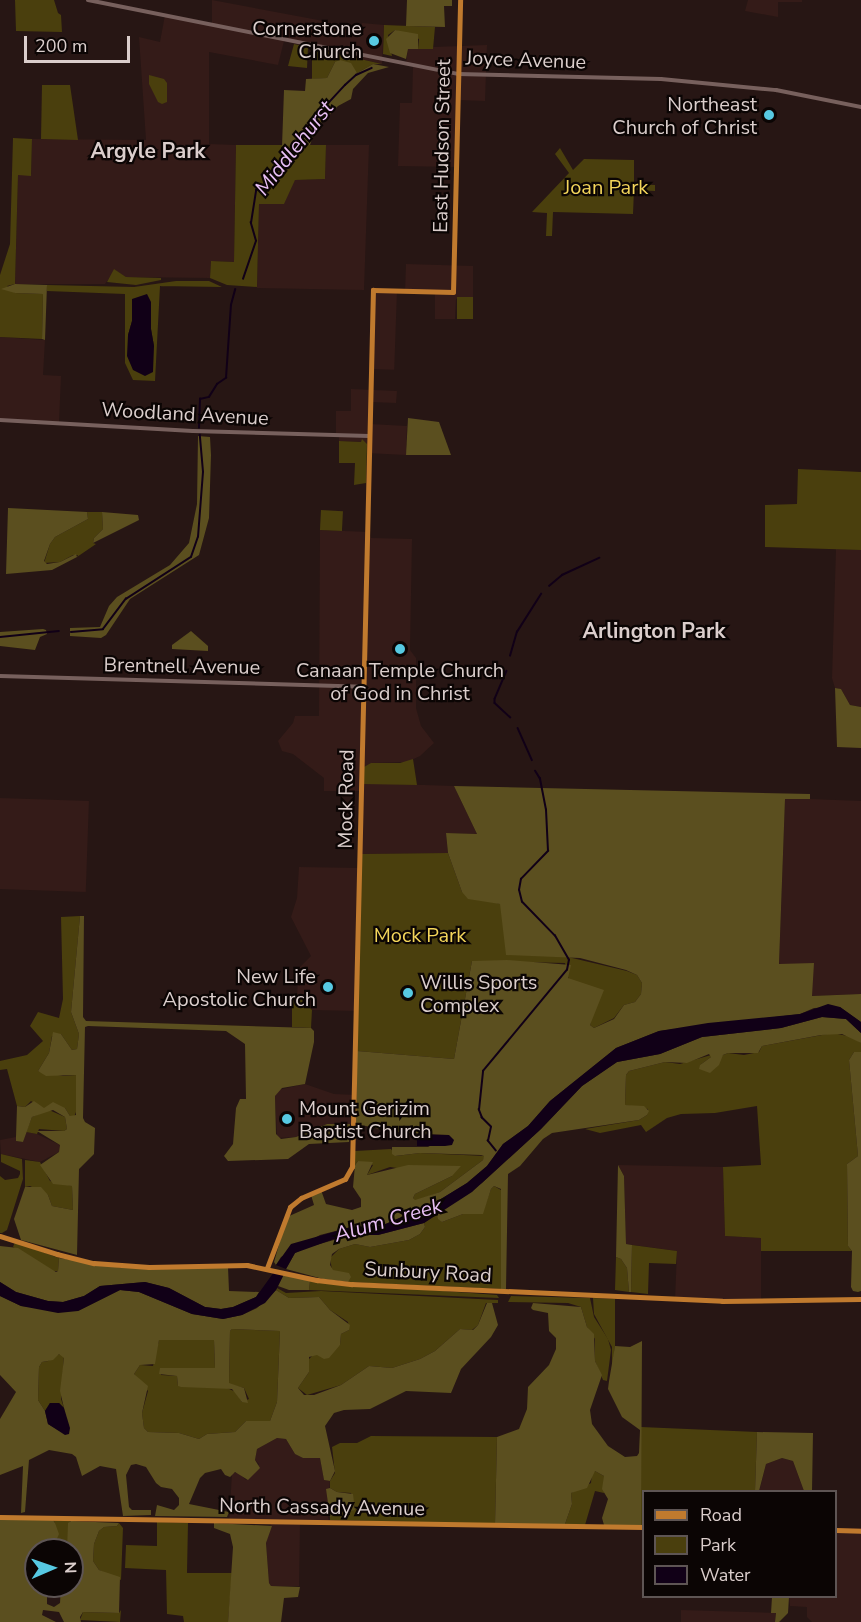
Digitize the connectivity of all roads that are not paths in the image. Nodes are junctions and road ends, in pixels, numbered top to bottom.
1 (88, 0) edge
2 (460, 0) edge
3 (458, 74) junction
4 (861, 107) edge
5 (373, 291) joint
6 (0, 420) edge
7 (369, 436) junction
8 (0, 676) edge
9 (363, 687) junction
10 (0, 1236) edge
11 (269, 1268) junction
12 (861, 1299) edge
13 (0, 1517) edge
14 (642, 1527) edge
15 (837, 1530) edge
16 (861, 1531) edge

1 - 3 street, Joyce Avenue
2 - 3 main road, East Hudson Street
3 - 4 street, Joyce Avenue
3 - 5 main road, East Hudson Street
5 - 7 main road, Mock Road
6 - 7 street, Woodland Avenue
7 - 9 main road, Mock Road
8 - 9 street, Brentnell Avenue
9 - 11 main road, Mock Road
10 - 11 main road, Sunbury Road
11 - 12 main road, Sunbury Road
13 - 14 main road, North Cassady Avenue
15 - 16 main road

